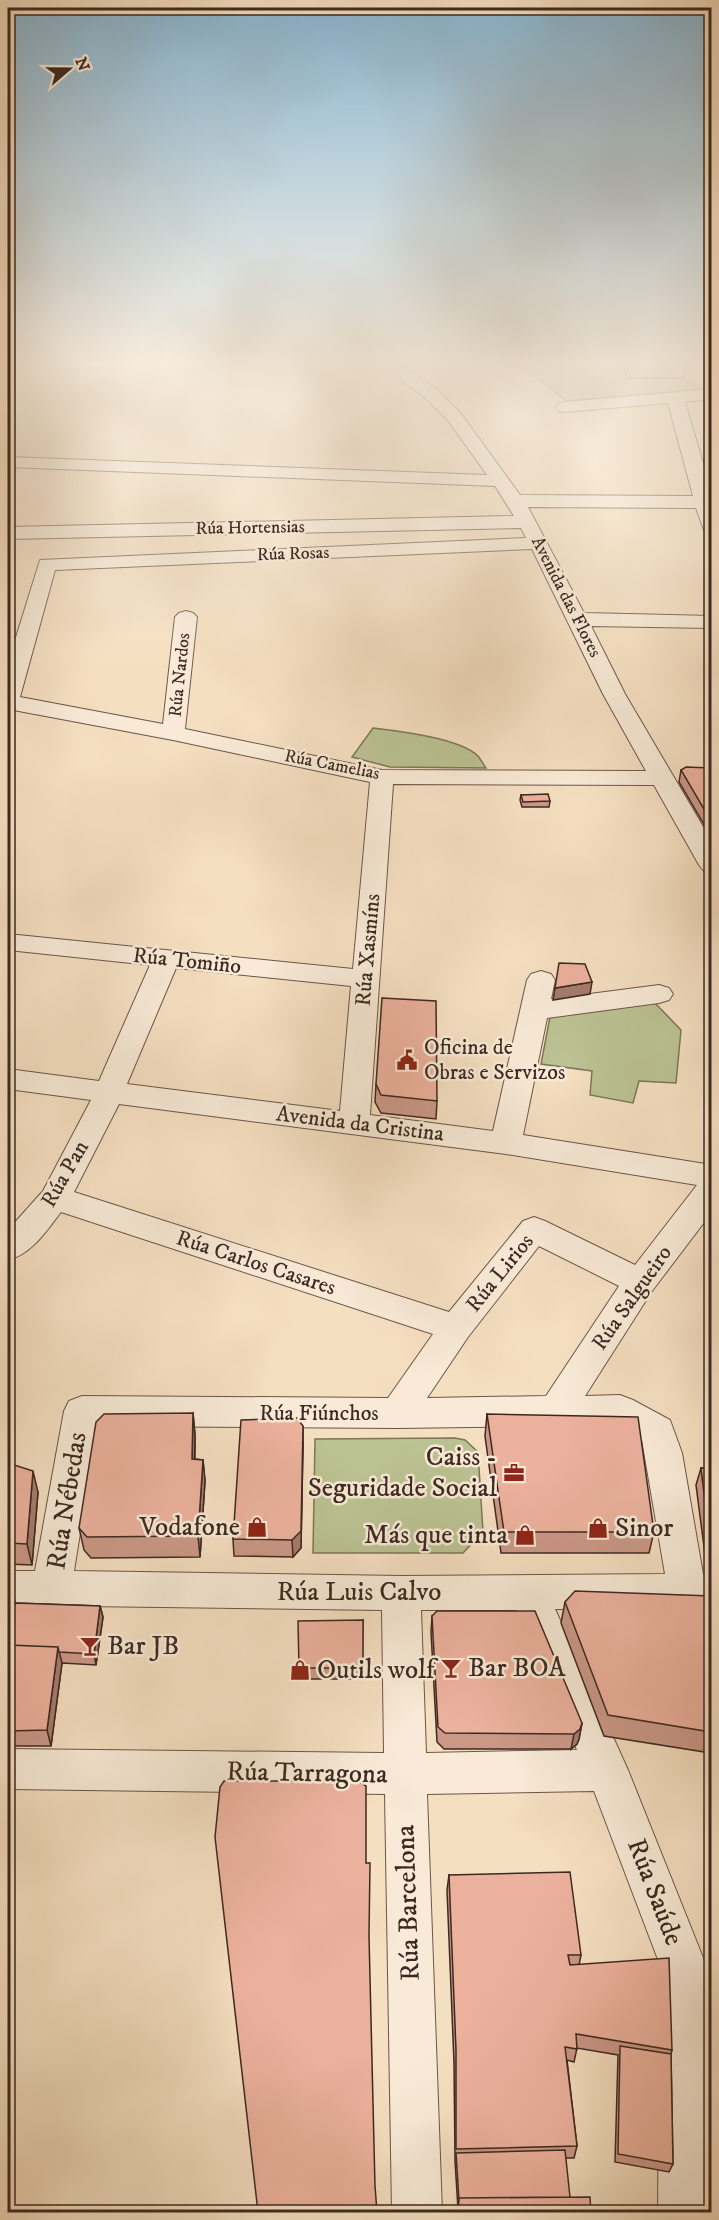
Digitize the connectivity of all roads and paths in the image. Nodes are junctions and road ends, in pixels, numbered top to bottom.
1 (49, 464) edge
2 (487, 464) edge
3 (696, 464) edge
4 (500, 481) junction
5 (515, 501) junction
6 (708, 502) edge
7 (528, 522) junction
8 (711, 529) edge
9 (8, 533) edge
10 (539, 543) junction
11 (186, 617) dead end
12 (577, 619) junction
13 (711, 622) edge
14 (8, 701) edge
15 (174, 733) junction
16 (688, 772) edge
17 (660, 774) junction
18 (382, 777) junction
19 (711, 865) edge
20 (8, 942) edge
21 (166, 959) junction
22 (366, 979) junction
23 (541, 980) dead end
24 (659, 994) dead end
25 (535, 1010) junction
26 (8, 1078) edge
27 (109, 1091) junction
28 (354, 1123) junction
29 (506, 1143) junction
30 (711, 1176) edge
31 (711, 1188) edge
32 (55, 1198) junction
33 (14, 1233) edge
34 (640, 1282) junction
35 (456, 1328) junction
36 (556, 1411) junction
37 (82, 1412) joint
38 (397, 1413) junction
39 (8, 1588) edge
40 (53, 1590) junction
41 (699, 1591) edge
42 (401, 1593) junction
43 (528, 1593) junction
44 (8, 1769) edge
45 (607, 1770) junction
46 (405, 1774) junction
47 (417, 2212) edge
48 (683, 2212) edge

1 - 4 street
2 - 4 street, Avenida das Flores
3 - 6 street
4 - 5 street, Avenida das Flores
5 - 6 street
5 - 7 street, Avenida das Flores
6 - 8 street
7 - 9 street, Rúa Hortensias
7 - 10 street, Avenida das Flores
10 - 12 street, Avenida das Flores
10 - 14 street, Rúa Rosas
11 - 15 street, Rúa Nardos
12 - 13 street
12 - 17 street, Avenida das Flores
14 - 15 street, Rúa Camelias
15 - 18 street, Rúa Camelias
16 - 17 street, Rúa Camelias
17 - 18 street, Rúa Camelias
17 - 19 street, Avenida das Flores
18 - 22 street, Rúa Xasmíns
20 - 21 street, Rúa Tomiño
21 - 22 street, Rúa Tomiño
21 - 27 street, Rúa Pan
22 - 28 street, Rúa Xasmíns
23 - 25 street
24 - 25 street
25 - 29 street
26 - 27 street, Avenida da Cristina
27 - 28 street, Avenida da Cristina
27 - 32 street, Rúa Pan
28 - 29 street, Avenida da Cristina
29 - 30 street, Avenida da Cristina
31 - 34 street, Rúa Salgueiro
32 - 33 street, Rúa Pan
32 - 35 street, Rúa Carlos Casares
34 - 35 street, Rúa Lirios
34 - 36 street, Rúa Salgueiro
35 - 38 street, Rúa Lirios
36 - 38 street, Rúa Fiúnchos
36 - 41 street, Rúa Fiúnchos
37 - 38 street, Rúa Fiúnchos
37 - 40 street, Rúa Nébedas
39 - 40 street, Rúa Luis Calvo
40 - 42 street, Rúa Luis Calvo
41 - 43 street, Rúa Luis Calvo
42 - 43 street, Rúa Luis Calvo
42 - 46 street, Rúa Barcelona
43 - 45 street, Rúa Saúde
44 - 46 street, Rúa Tarragona
45 - 46 street, Rúa Tarragona
45 - 48 street, Rúa Saúde
46 - 47 street, Rúa Barcelona

